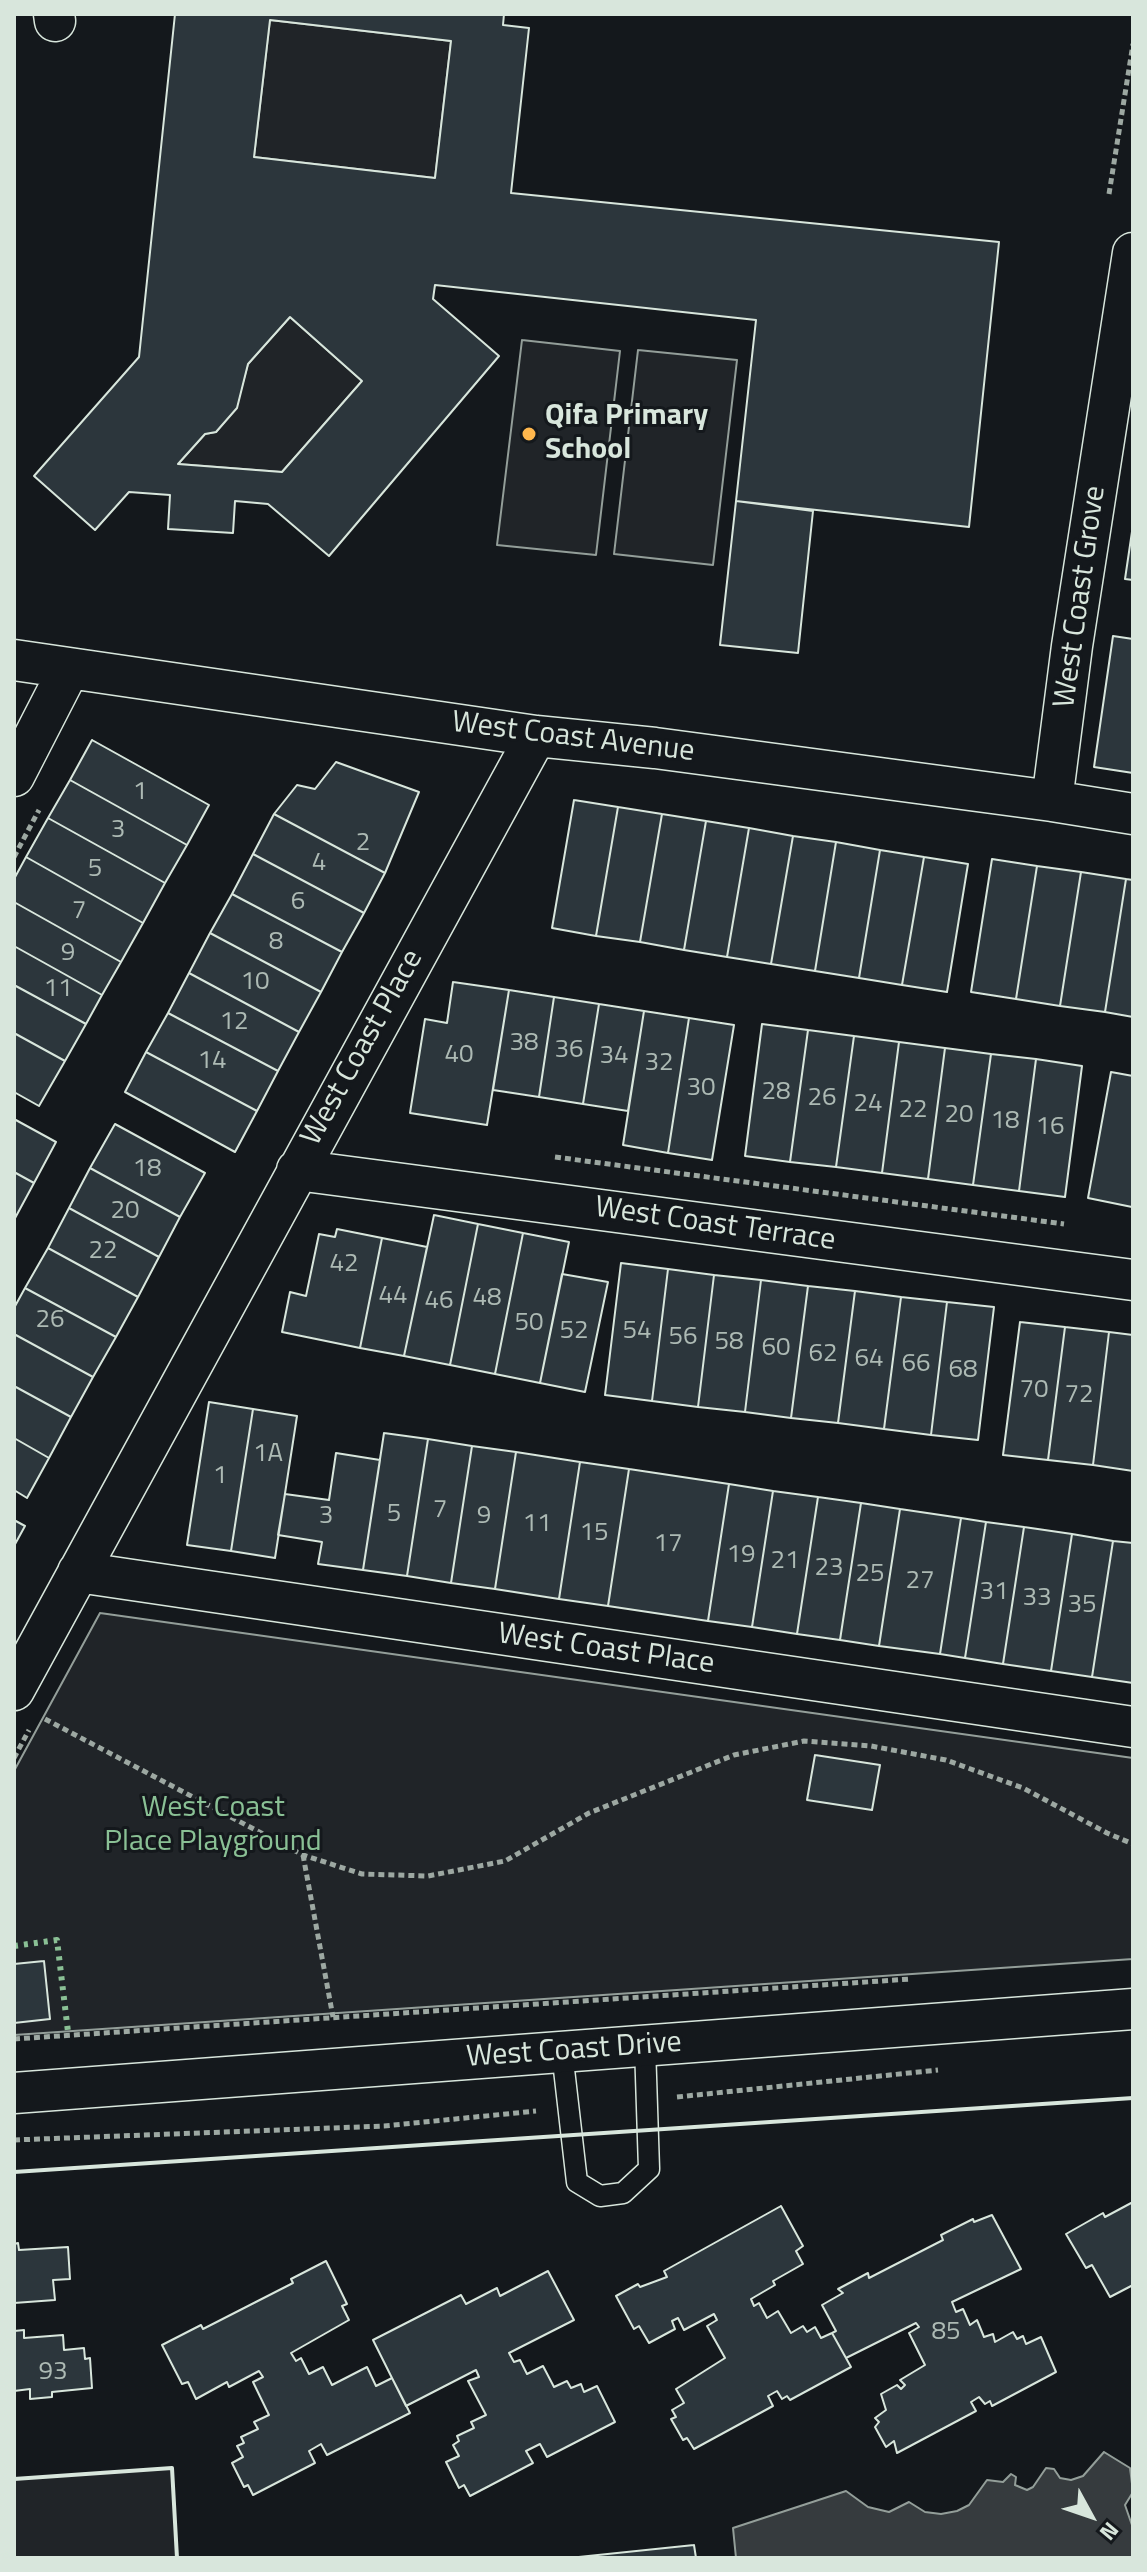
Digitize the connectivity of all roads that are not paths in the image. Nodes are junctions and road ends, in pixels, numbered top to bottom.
1 (1133, 253) edge
2 (1122, 396) edge
3 (14, 660) edge
4 (69, 669) junction
5 (536, 736) junction
6 (14, 776) edge
7 (1052, 801) junction
8 (1133, 814) edge
9 (297, 1170) junction
10 (1133, 1280) edge
11 (78, 1572) junction
12 (26, 1702) edge
13 (1133, 1727) edge
14 (1133, 2009) edge
15 (645, 2046) junction
16 (562, 2052) junction
17 (14, 2093) edge

1 - 2 street, West Coast Grove
2 - 7 street, West Coast Grove
3 - 4 street, West Coast Avenue
4 - 5 street, West Coast Avenue
4 - 6 street
5 - 7 street, West Coast Avenue
5 - 9 street, West Coast Place
7 - 8 street, West Coast Avenue
9 - 10 street, West Coast Terrace
9 - 11 street, West Coast Place
11 - 12 street, West Coast Place
11 - 13 street, West Coast Place
14 - 15 street, West Coast Drive
15 - 16 street, West Coast Drive
15 - 16 lane
16 - 17 street, West Coast Drive

